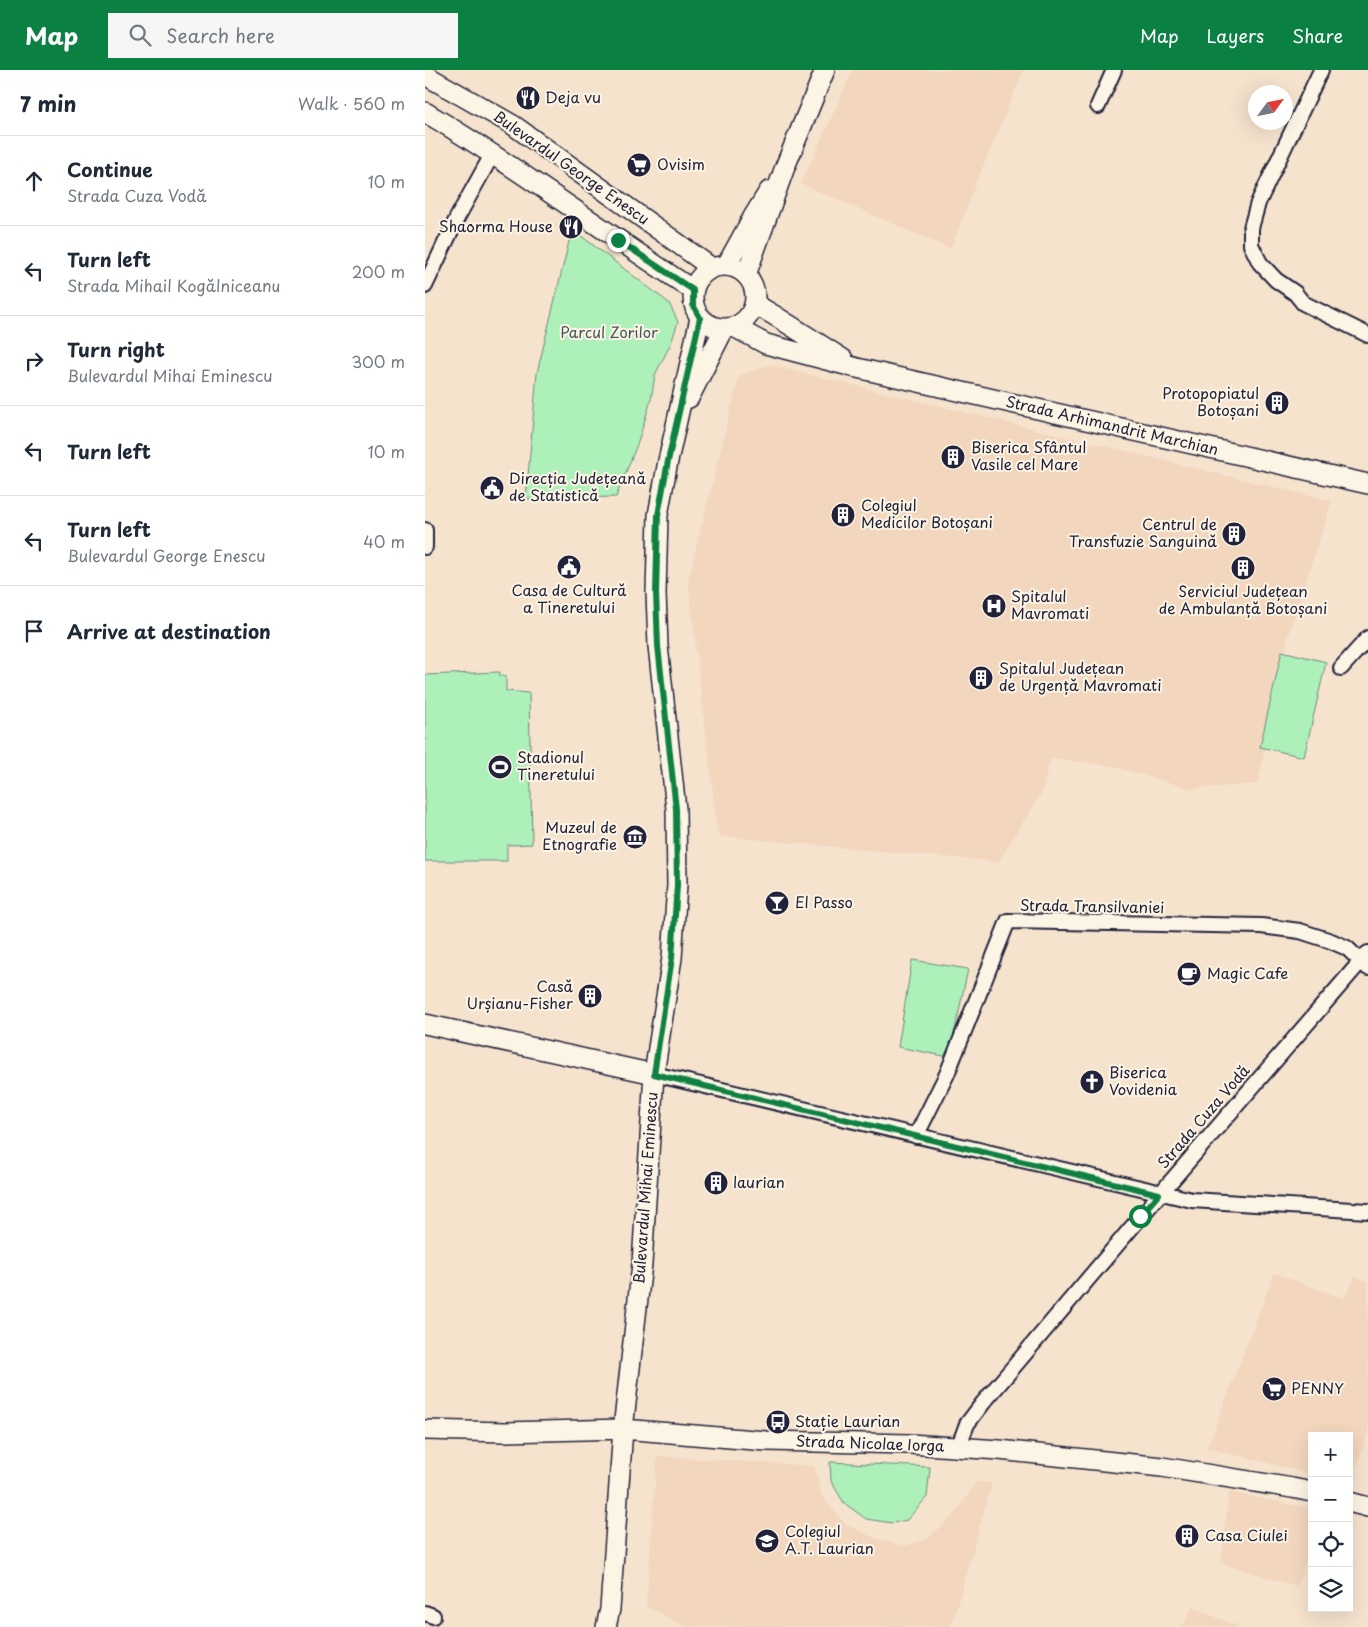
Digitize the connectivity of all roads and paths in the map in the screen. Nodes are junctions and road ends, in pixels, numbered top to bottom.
1 (825, 70) edge
2 (1114, 70) edge
3 (1321, 70) edge
4 (425, 75) edge
5 (1098, 106) dead end
6 (425, 112) edge
7 (493, 153) junction
8 (785, 167) junction
9 (719, 267) junction
10 (746, 274) junction
11 (425, 286) edge
12 (693, 290) junction
13 (755, 304) junction
14 (700, 318) junction
15 (729, 328) junction
16 (1368, 335) edge
17 (857, 368) junction
18 (677, 421) junction
19 (1368, 484) edge
20 (425, 530) edge
21 (425, 547) edge
22 (1368, 638) edge
23 (1341, 668) dead end
24 (1366, 960) edge
25 (425, 1024) edge
26 (654, 1074) junction
27 (916, 1136) junction
28 (1159, 1194) junction
29 (1368, 1211) edge
30 (623, 1429) junction
31 (425, 1430) edge
32 (958, 1448) junction
33 (1308, 1491) edge
34 (1353, 1503) edge
35 (1368, 1507) edge
36 (606, 1627) edge

1 - 8 main road
2 - 5 street
3 - 16 street
4 - 9 main road, Bulevardul George Enescu
6 - 7 main road
7 - 11 street
7 - 12 main road
8 - 9 main road
8 - 10 main road
9 - 10 main road
9 - 12 main road
10 - 13 main road
12 - 14 main road
13 - 15 main road
13 - 17 main road, Strada Arhimandrit Marchian
14 - 15 main road
14 - 18 main road, Bulevardul Mihai Eminescu
15 - 17 main road, Strada Arhimandrit Marchian
15 - 18 main road, Bulevardul Mihai Eminescu
17 - 19 main road, Strada Arhimandrit Marchian
18 - 26 main road, Bulevardul Mihai Eminescu
20 - 21 street
22 - 23 street
24 - 27 street, Strada Transilvaniei
24 - 28 street, Strada Cuza Vodă
25 - 26 main road
26 - 27 street
26 - 30 main road, Bulevardul Mihai Eminescu
27 - 28 street
28 - 29 street
28 - 32 street, Strada Cuza Vodă
30 - 31 main road, Strada Nicolae Iorga
30 - 32 main road, Strada Nicolae Iorga
30 - 36 main road, Bulevardul Mihai Eminescu
32 - 33 main road, Strada Nicolae Iorga
34 - 35 main road

